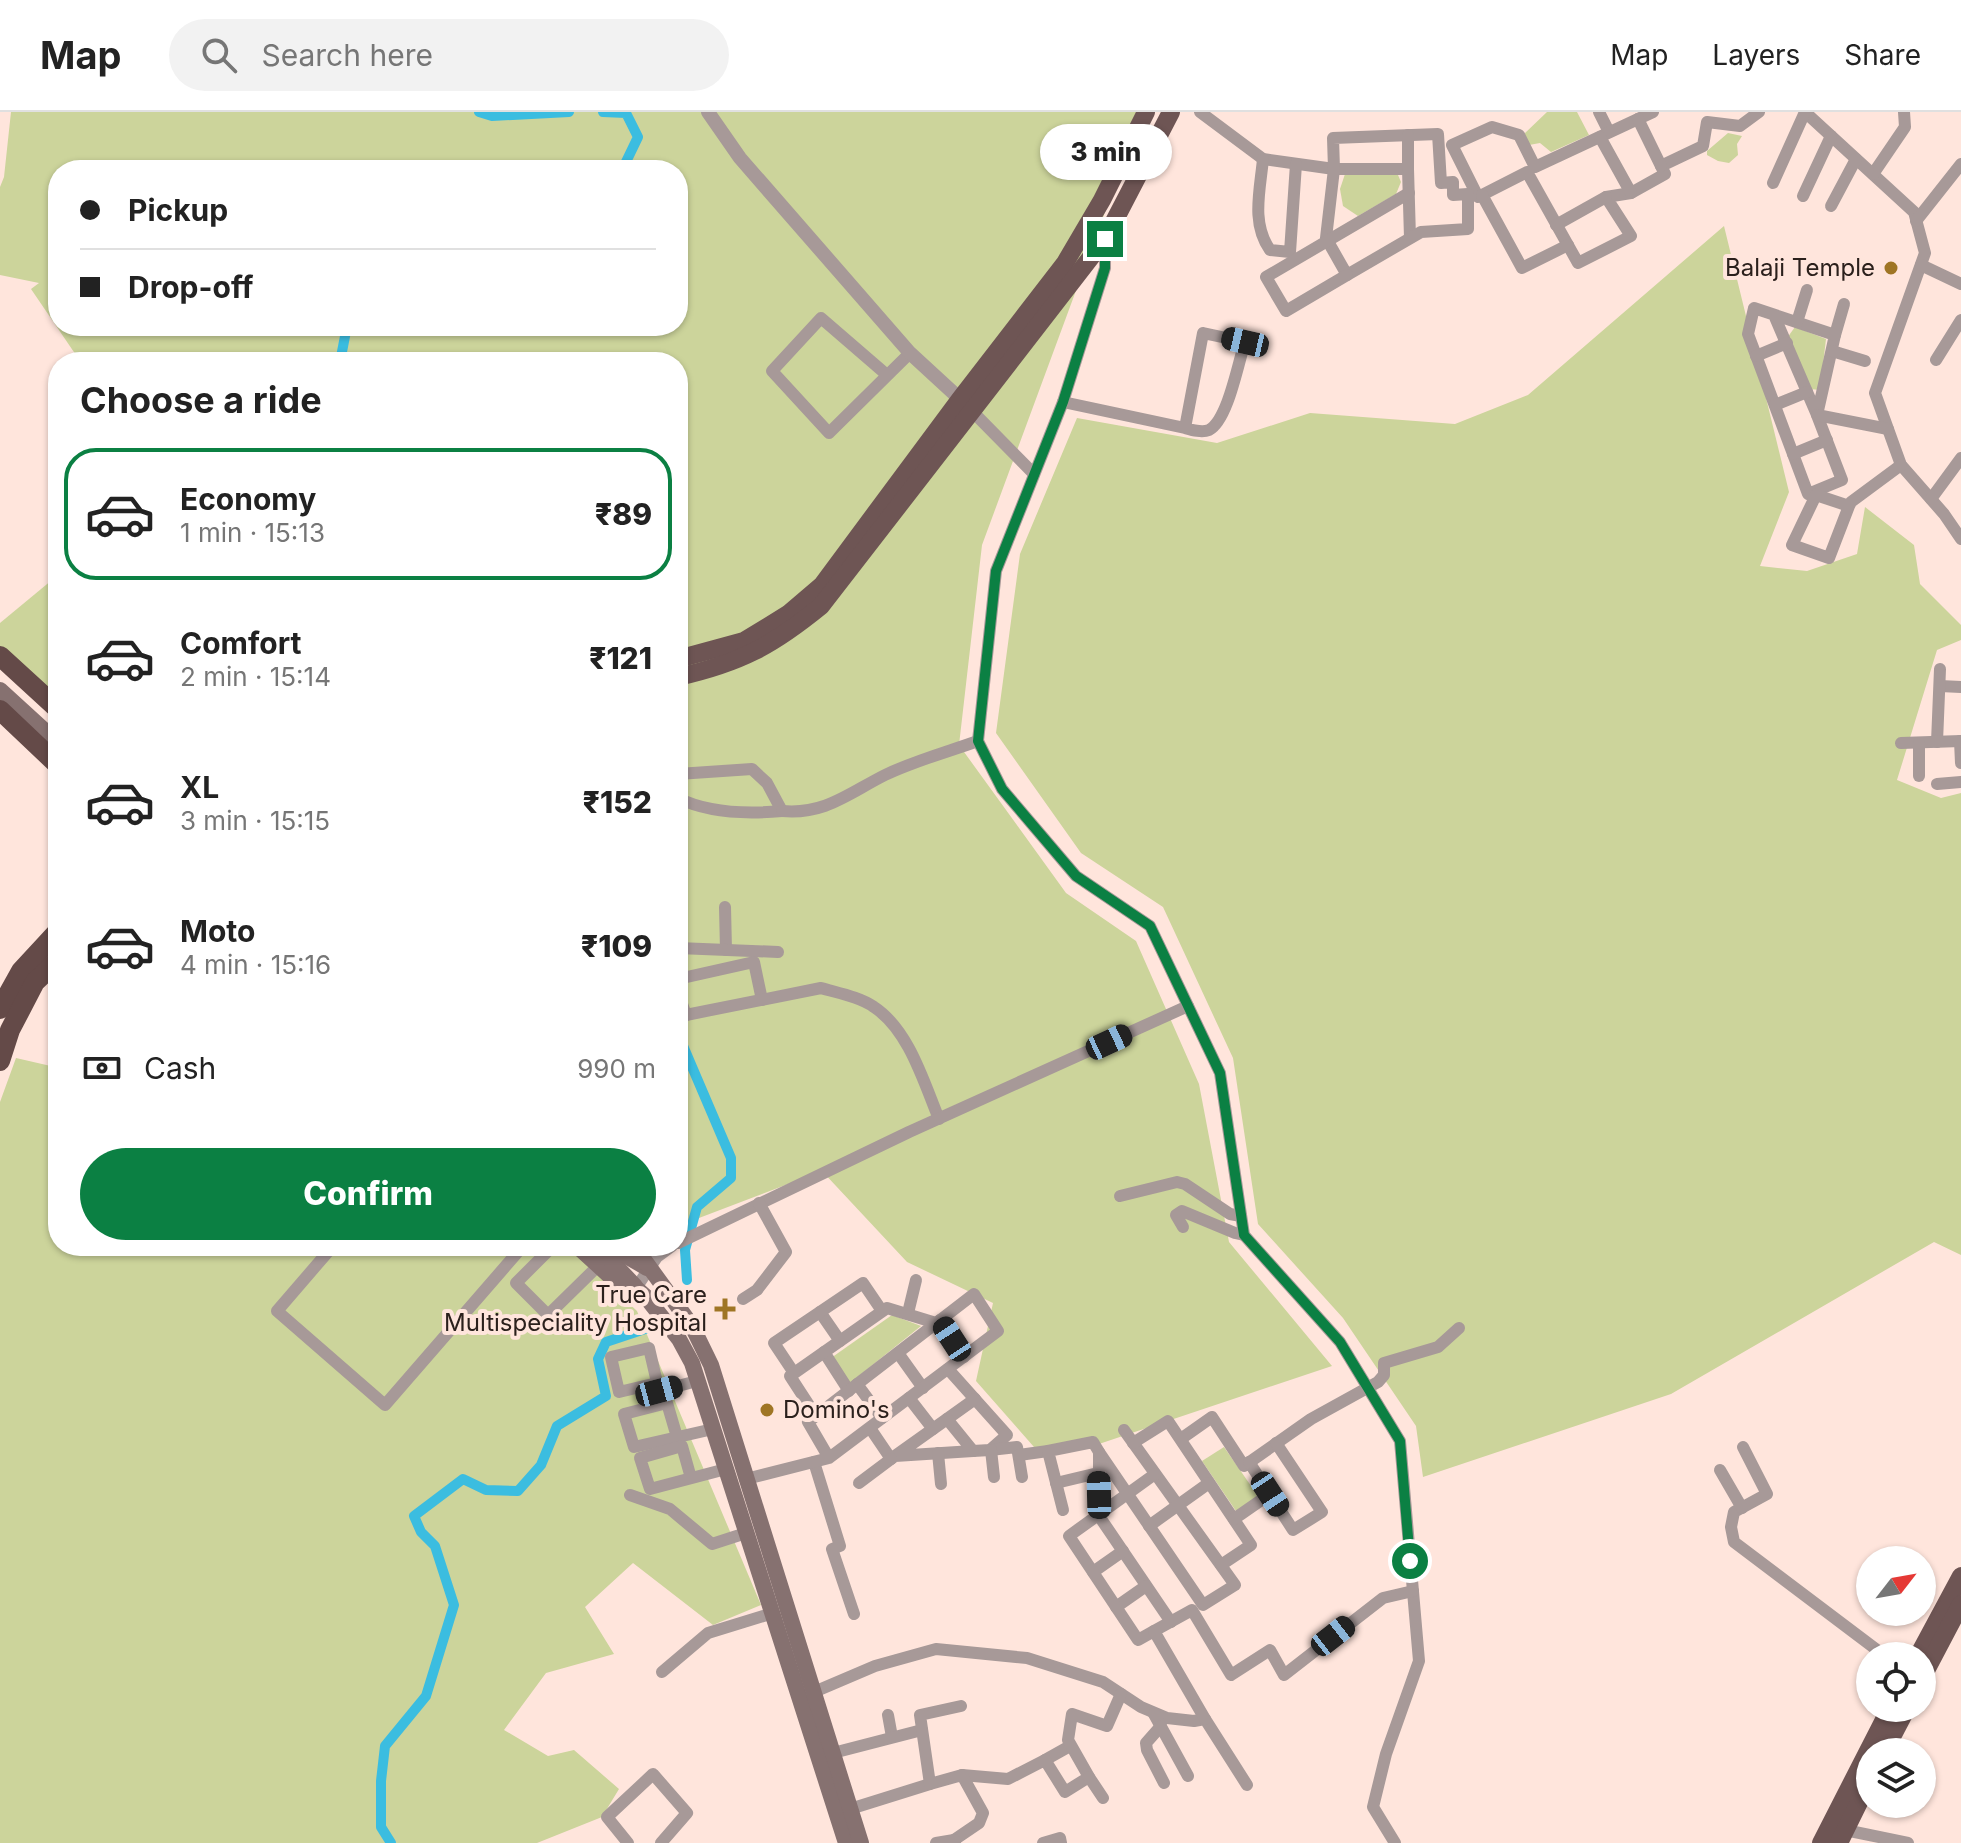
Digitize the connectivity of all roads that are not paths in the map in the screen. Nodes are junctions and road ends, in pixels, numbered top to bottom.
1 (708, 112) edge
2 (1146, 112) edge
3 (1171, 112) edge
4 (1200, 112) edge
5 (1599, 112) edge
6 (1759, 112) edge
7 (1805, 112) edge
8 (1904, 112) edge
9 (1642, 115) edge
10 (1704, 117) edge
11 (1605, 134) junction
12 (1408, 135) junction
13 (1831, 136) junction
14 (1263, 159) junction
15 (1856, 159) junction
16 (1296, 164) junction
17 (1961, 164) edge
18 (1661, 166) junction
19 (1334, 169) junction
20 (1408, 169) junction
21 (1531, 169) junction
22 (1873, 174) junction
23 (1773, 183) dead end
24 (1409, 193) junction
25 (1631, 193) junction
26 (1482, 195) junction
27 (1803, 196) dead end
28 (1606, 197) junction
29 (1831, 206) dead end
30 (1916, 221) junction
31 (1556, 225) junction
32 (1410, 238) junction
33 (1105, 239) junction
34 (1328, 242) junction
35 (1568, 245) junction
36 (1292, 256) junction
37 (1921, 265) junction
38 (1347, 275) junction
39 (1961, 284) edge
40 (1807, 290) dead end
41 (1844, 304) dead end
42 (1774, 315) junction
43 (1961, 320) edge
44 (1797, 322) junction
45 (1835, 335) junction
46 (1787, 343) junction
47 (1832, 351) junction
48 (910, 353) junction
49 (1756, 356) junction
50 (1936, 360) dead end
51 (1865, 361) dead end
52 (887, 375) junction
53 (1807, 392) junction
54 (1063, 402) junction
55 (966, 404) junction
56 (1775, 405) junction
57 (1817, 415) junction
58 (1185, 428) junction
59 (1888, 429) junction
60 (1827, 440) junction
61 (1793, 454) junction
62 (1961, 458) edge
63 (1901, 465) junction
64 (1034, 474) junction
65 (1931, 499) junction
66 (1849, 506) junction
67 (1961, 539) edge
68 (0, 656) edge
69 (688, 658) edge
70 (1940, 669) dead end
71 (0, 675) edge
72 (688, 675) edge
73 (1940, 686) junction
74 (1961, 687) edge
75 (0, 690) edge
76 (48, 700) edge
77 (0, 710) edge
78 (48, 719) edge
79 (48, 734) edge
80 (978, 741) junction
81 (1960, 741) edge
82 (1937, 742) junction
83 (1901, 743) dead end
84 (1919, 743) junction
85 (48, 756) edge
86 (1961, 763) edge
87 (688, 773) edge
88 (1919, 776) dead end
89 (1961, 782) edge
90 (1937, 784) dead end
91 (688, 803) edge
92 (782, 811) junction
93 (725, 907) dead end
94 (48, 942) edge
95 (688, 948) edge
96 (726, 950) junction
97 (778, 952) dead end
98 (754, 956) junction
99 (48, 970) edge
100 (688, 976) edge
101 (762, 1000) junction
102 (1188, 1006) junction
103 (0, 1009) edge
104 (688, 1017) edge
105 (0, 1061) edge
106 (939, 1119) junction
107 (1120, 1196) dead end
108 (1168, 1202) dead end
109 (759, 1203) junction
110 (1176, 1215) junction
111 (1241, 1216) junction
112 (1183, 1227) dead end
113 (1244, 1235) junction
114 (688, 1238) edge
115 (324, 1256) edge
116 (514, 1256) edge
117 (543, 1256) edge
118 (588, 1256) edge
119 (606, 1256) edge
120 (627, 1256) edge
121 (640, 1256) edge
122 (660, 1256) edge
123 (598, 1266) junction
124 (648, 1268) junction
125 (916, 1280) dead end
126 (636, 1288) junction
127 (743, 1299) dead end
128 (882, 1311) junction
129 (820, 1312) junction
130 (908, 1313) junction
131 (938, 1322) junction
132 (1459, 1328) dead end
133 (840, 1341) junction
134 (824, 1352) junction
135 (898, 1353) junction
136 (964, 1357) junction
137 (948, 1369) junction
138 (794, 1373) junction
139 (697, 1381) junction
140 (657, 1383) dead end
141 (853, 1388) junction
142 (923, 1388) junction
143 (1368, 1389) junction
144 (909, 1398) junction
145 (975, 1399) junction
146 (816, 1416) junction
147 (882, 1418) junction
148 (947, 1419) junction
149 (870, 1428) junction
150 (713, 1429) junction
151 (933, 1429) junction
152 (1124, 1430) dead end
153 (1185, 1436) dead end
154 (677, 1437) junction
155 (1133, 1443) junction
156 (1276, 1443) junction
157 (1743, 1447) dead end
158 (990, 1450) junction
159 (973, 1451) junction
160 (1048, 1451) junction
161 (1099, 1452) junction
162 (938, 1453) junction
163 (1019, 1455) junction
164 (893, 1457) junction
165 (829, 1458) junction
166 (814, 1462) junction
167 (1249, 1462) junction
168 (1720, 1470) dead end
169 (1098, 1473) junction
170 (1155, 1474) junction
171 (734, 1477) junction
172 (994, 1477) dead end
173 (1022, 1477) dead end
174 (691, 1478) junction
175 (859, 1483) dead end
176 (1056, 1483) junction
177 (1209, 1483) junction
178 (941, 1484) dead end
179 (1128, 1494) junction
180 (1270, 1494) junction
181 (630, 1495) dead end
182 (1334, 1504) dead end
183 (1178, 1505) junction
184 (1742, 1508) junction
185 (1063, 1510) dead end
186 (1322, 1512) junction
187 (1099, 1516) junction
188 (1234, 1519) junction
189 (1149, 1526) junction
190 (746, 1533) junction
191 (1123, 1551) junction
192 (1221, 1565) junction
193 (1093, 1572) junction
194 (1961, 1576) edge
195 (1146, 1586) junction
196 (1413, 1591) junction
197 (1116, 1607) junction
198 (1197, 1608) junction
199 (773, 1613) junction
200 (854, 1614) dead end
201 (1959, 1615) edge
202 (1171, 1622) junction
203 (1154, 1631) junction
204 (1866, 1642) edge
205 (1926, 1642) edge
206 (1936, 1654) edge
207 (662, 1672) dead end
208 (814, 1692) junction
209 (1121, 1694) junction
210 (961, 1706) dead end
211 (1154, 1714) junction
212 (888, 1715) dead end
213 (1205, 1719) junction
214 (1884, 1722) edge
215 (1161, 1726) junction
216 (922, 1730) junction
217 (892, 1737) junction
218 (1070, 1746) junction
219 (833, 1753) junction
220 (1045, 1760) junction
221 (962, 1775) junction
222 (1188, 1776) dead end
223 (1089, 1777) junction
224 (1164, 1783) dead end
225 (930, 1784) junction
226 (1247, 1785) dead end
227 (1103, 1798) dead end
228 (1856, 1804) edge
229 (850, 1809) junction
230 (1844, 1824) edge
231 (664, 1842) edge
232 (954, 1842) edge
233 (1900, 1842) edge
234 (628, 1843) edge
235 (846, 1843) edge
236 (861, 1843) edge
237 (936, 1843) edge
238 (1043, 1843) edge
239 (1061, 1843) edge
240 (1395, 1843) edge
241 (1821, 1843) edge

1 - 48 street
2 - 55 main road
3 - 33 main road
4 - 14 street
5 - 11 street
6 - 10 street
7 - 13 street
7 - 23 street
8 - 22 street
9 - 11 street
9 - 18 street
10 - 18 street
11 - 21 street
11 - 25 street
12 - 19 street
12 - 20 street
12 - 32 street
13 - 15 street
13 - 27 street
14 - 16 street
14 - 36 street
15 - 22 street
15 - 29 street
16 - 19 street
16 - 36 street
17 - 30 street
18 - 25 street
19 - 20 street
19 - 34 street
20 - 24 street
21 - 26 street
21 - 26 street
21 - 31 street
22 - 30 street
24 - 32 street
24 - 34 street
25 - 28 street
26 - 35 street
28 - 31 street
28 - 35 street
30 - 37 street
31 - 35 street
32 - 38 street
33 - 54 street
33 - 55 main road
34 - 36 street
34 - 38 street
36 - 38 street
37 - 39 street
37 - 59 street
40 - 44 street
41 - 45 street
42 - 44 street
42 - 46 street
42 - 49 street
43 - 50 street
44 - 45 street
45 - 47 street
46 - 49 street
46 - 53 street
47 - 51 street
47 - 57 street
48 - 52 street
48 - 55 street
49 - 56 street
52 - 52 street
53 - 56 street
53 - 57 street
54 - 58 street
54 - 64 street
55 - 64 street
55 - 69 main road
55 - 72 main road
56 - 61 street
57 - 59 street
57 - 60 street
58 - 58 street
59 - 63 street
60 - 61 street
60 - 61 street
62 - 65 street
63 - 65 street
63 - 66 street
64 - 80 street
65 - 67 street
66 - 66 street
68 - 76 highway
70 - 73 street
71 - 78 main road
73 - 74 street
73 - 82 street
75 - 79 main road
77 - 85 highway
80 - 92 street
80 - 102 street
81 - 82 street
81 - 86 street
82 - 84 street
83 - 84 street
84 - 88 street
87 - 92 street
89 - 90 street
91 - 92 street
93 - 96 street
94 - 103 highway
95 - 96 street
96 - 98 street
97 - 98 street
98 - 100 street
98 - 101 street
99 - 105 highway
101 - 104 street
101 - 106 street
102 - 106 street
102 - 111 street
106 - 109 street
107 - 111 street
108 - 110 street
109 - 114 street
109 - 127 street
110 - 112 street
110 - 113 street
111 - 113 street
113 - 143 street
115 - 116 street
117 - 123 street
118 - 123 main road
119 - 126 main road
120 - 124 main road
121 - 124 main road
122 - 124 street
123 - 126 main road
124 - 126 street
124 - 171 main road
125 - 130 street
126 - 139 main road
128 - 129 street
128 - 130 street
128 - 133 street
129 - 133 street
129 - 138 street
130 - 131 street
131 - 135 street
131 - 136 street
131 - 136 street
132 - 143 street
133 - 134 street
134 - 138 street
134 - 141 street
135 - 141 street
135 - 142 street
136 - 137 street
137 - 142 street
137 - 145 street
138 - 146 street
139 - 140 street
139 - 150 main road
141 - 146 street
141 - 147 street
142 - 144 street
143 - 156 street
143 - 196 street
144 - 147 street
144 - 151 street
145 - 148 street
145 - 158 street
146 - 165 street
147 - 149 street
148 - 151 street
148 - 159 street
149 - 164 street
149 - 165 street
150 - 154 street
150 - 171 main road
151 - 164 street
152 - 155 street
153 - 167 street
154 - 154 street
155 - 170 street
155 - 177 street
156 - 167 street
156 - 186 street
157 - 184 street
158 - 159 street
158 - 163 street
158 - 172 street
159 - 162 street
160 - 161 street
160 - 163 street
160 - 176 street
161 - 169 street
161 - 179 street
162 - 164 street
162 - 178 street
163 - 173 street
164 - 175 street
165 - 166 street
166 - 171 street
166 - 200 street
167 - 180 street
168 - 184 street
169 - 176 street
169 - 187 street
170 - 179 street
170 - 183 street
171 - 174 street
171 - 190 main road
171 - 208 main road
174 - 174 street
176 - 185 street
177 - 183 street
177 - 188 street
179 - 187 street
179 - 189 street
180 - 186 street
180 - 188 street
181 - 190 street
182 - 186 street
183 - 189 street
183 - 192 street
184 - 204 street
187 - 191 street
187 - 193 street
188 - 192 street
189 - 198 street
190 - 199 main road
191 - 193 street
191 - 195 street
192 - 198 street
193 - 197 street
194 - 205 main road
195 - 197 street
195 - 202 street
196 - 198 street
196 - 240 street
197 - 203 street
198 - 202 street
199 - 207 street
199 - 235 main road
201 - 206 main road
202 - 203 street
203 - 213 street
208 - 209 street
208 - 219 main road
209 - 211 street
209 - 218 street
210 - 216 street
211 - 213 street
211 - 215 street
212 - 217 street
213 - 226 street
214 - 230 main road
215 - 222 street
215 - 224 street
216 - 217 street
216 - 225 street
217 - 219 street
218 - 220 street
218 - 223 street
219 - 229 main road
220 - 221 street
220 - 223 street
221 - 225 street
221 - 232 street
223 - 227 street
225 - 229 street
228 - 230 main road
229 - 236 main road
230 - 233 street
230 - 241 main road
231 - 234 street
232 - 237 street
238 - 239 street

